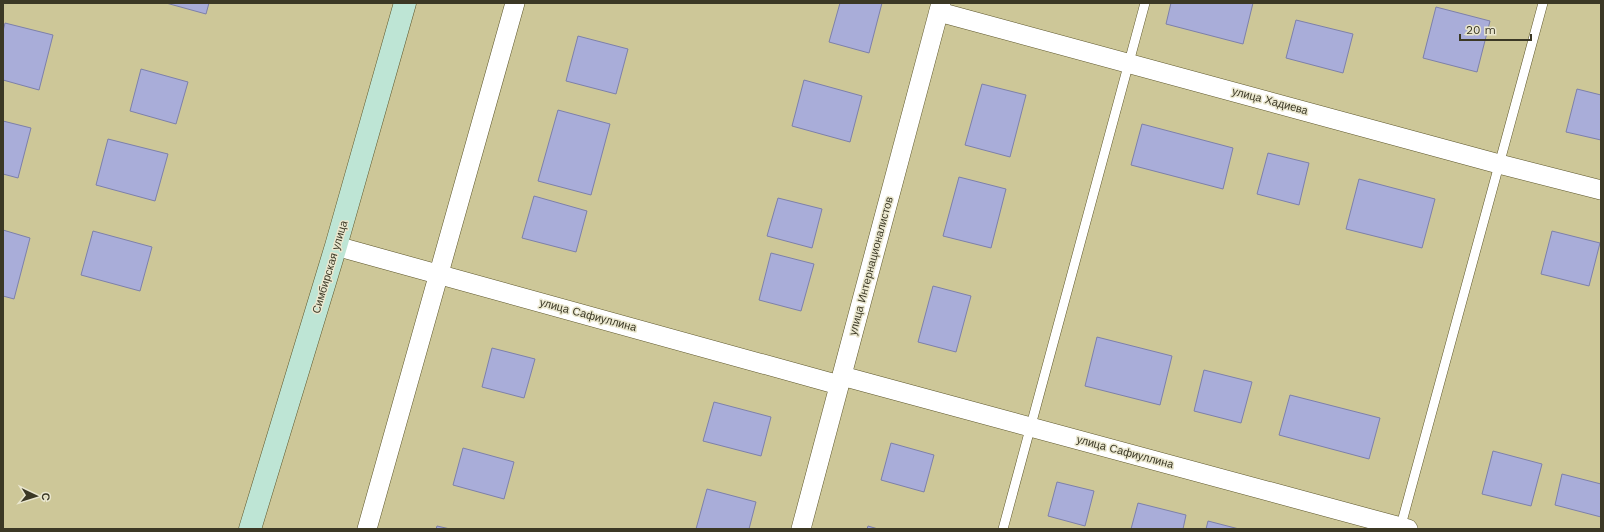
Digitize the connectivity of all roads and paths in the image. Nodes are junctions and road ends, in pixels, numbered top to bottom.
1 (405, 3) edge
2 (516, 3) edge
3 (1145, 3) edge
4 (1543, 3) edge
5 (940, 8) edge
6 (1129, 63) junction
7 (1499, 164) junction
8 (1601, 190) edge
9 (336, 246) junction
10 (439, 274) junction
11 (840, 380) junction
12 (1031, 426) junction
13 (1403, 528) edge
14 (250, 529) edge
15 (367, 529) edge
16 (801, 529) edge
17 (1003, 529) edge

1 - 9 main road, Симбирская улица
2 - 10 street
3 - 6 lane
4 - 7 lane
5 - 6 street, улица Хадиева
5 - 11 street, улица Интернационалистов
6 - 7 street, улица Хадиева
6 - 12 lane
7 - 8 street, улица Хадиева
7 - 13 lane
9 - 10 street, улица Сафиуллина
9 - 14 main road, Симбирская улица
10 - 11 street, улица Сафиуллина
10 - 15 street
11 - 12 street, улица Сафиуллина
11 - 16 street, улица Интернационалистов
12 - 13 street, улица Сафиуллина
12 - 17 lane

